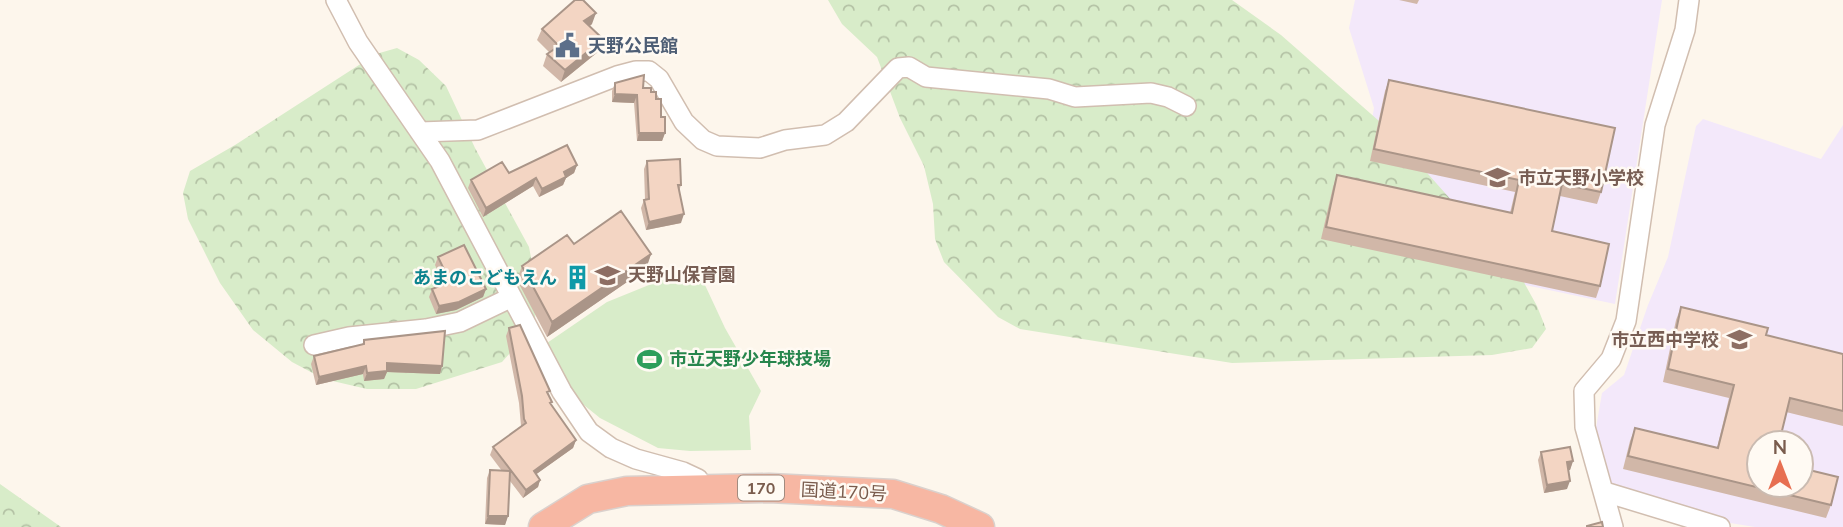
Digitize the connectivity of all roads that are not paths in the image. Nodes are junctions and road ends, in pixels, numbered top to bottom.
1 (336, 0) edge
2 (1689, 0) edge
3 (1186, 106) dead end
4 (420, 132) junction
5 (512, 297) junction
6 (314, 345) dead end
7 (703, 489) junction
8 (1605, 492) junction
9 (543, 527) edge
10 (980, 527) edge
11 (1613, 527) edge
12 (1720, 527) edge

1 - 4 street
2 - 8 street
3 - 4 street
4 - 5 street
5 - 6 street
5 - 7 street
7 - 9 highway, 国道170号 / 170
7 - 10 highway, 国道170号 / 170
8 - 11 street
8 - 12 street

